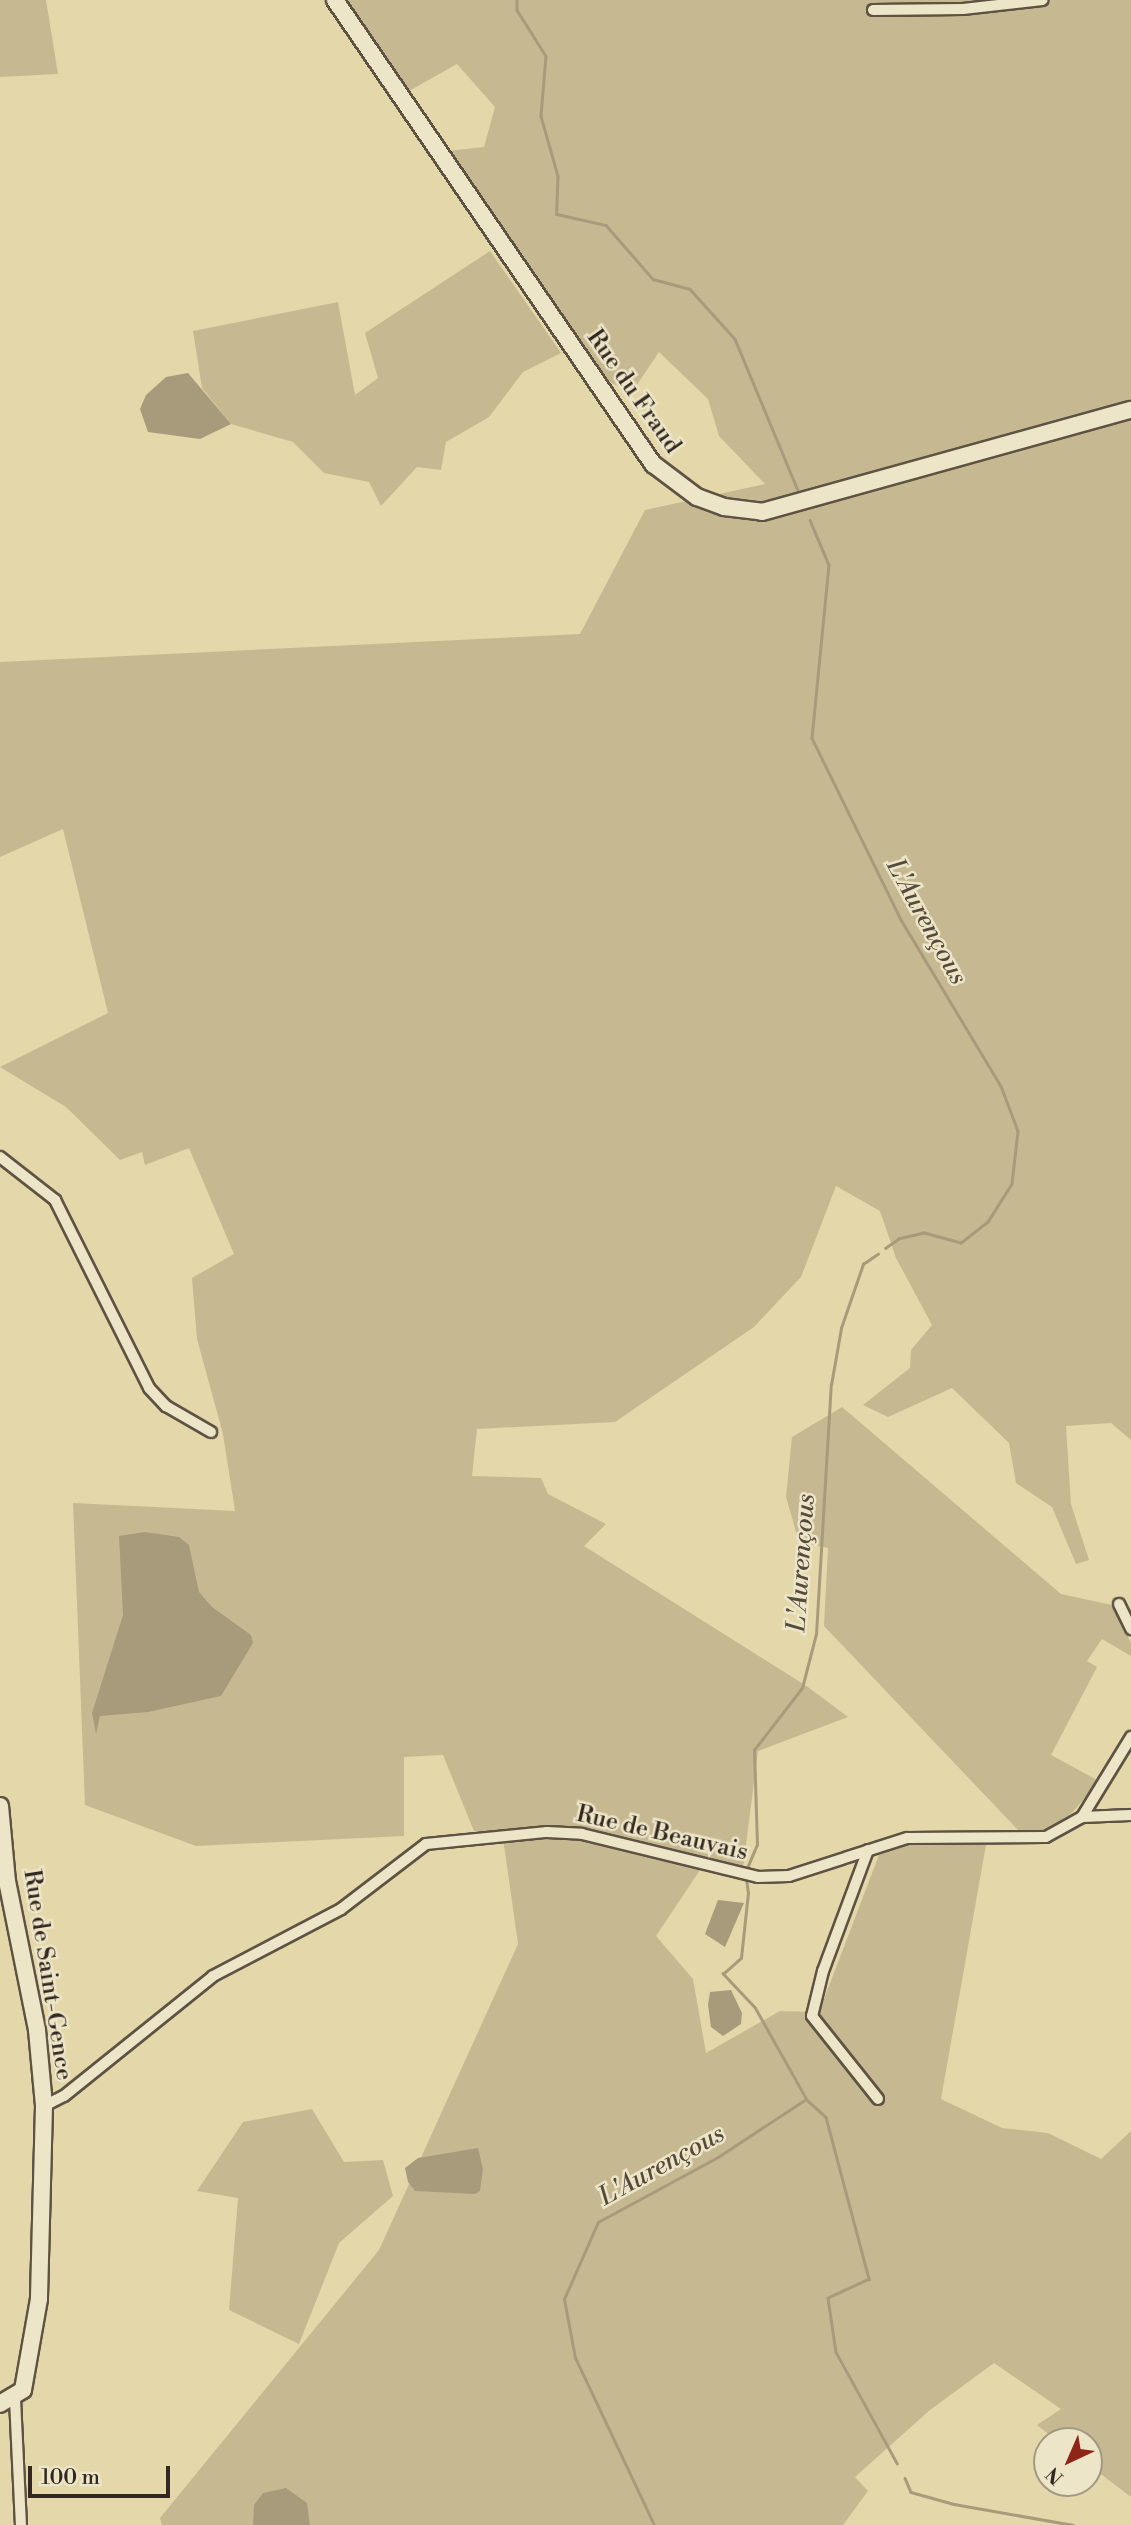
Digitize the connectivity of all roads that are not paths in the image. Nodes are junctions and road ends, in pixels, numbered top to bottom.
1 (335, 0) edge
2 (1042, 0) edge
3 (873, 10) dead end
4 (1131, 410) edge
5 (0, 1157) edge
6 (211, 1432) dead end
7 (1119, 1604) dead end
8 (1131, 1629) edge
9 (1131, 1737) edge
10 (0, 1806) edge
11 (1131, 1815) edge
12 (1082, 1817) junction
13 (868, 1850) junction
14 (878, 2099) dead end
15 (44, 2106) junction
16 (8, 2401) edge
17 (21, 2525) edge

1 - 4 street, Rue du Fraud
2 - 3 street
5 - 6 street
7 - 8 street
9 - 12 street, Rue de Beauvais
10 - 15 street, Rue de Saint-Gence
11 - 12 street
12 - 13 street, Rue de Beauvais
13 - 14 street
13 - 15 street, Rue de Beauvais
15 - 16 street, Rue de Saint-Gence
16 - 17 street, Rue de Saint-Gence

